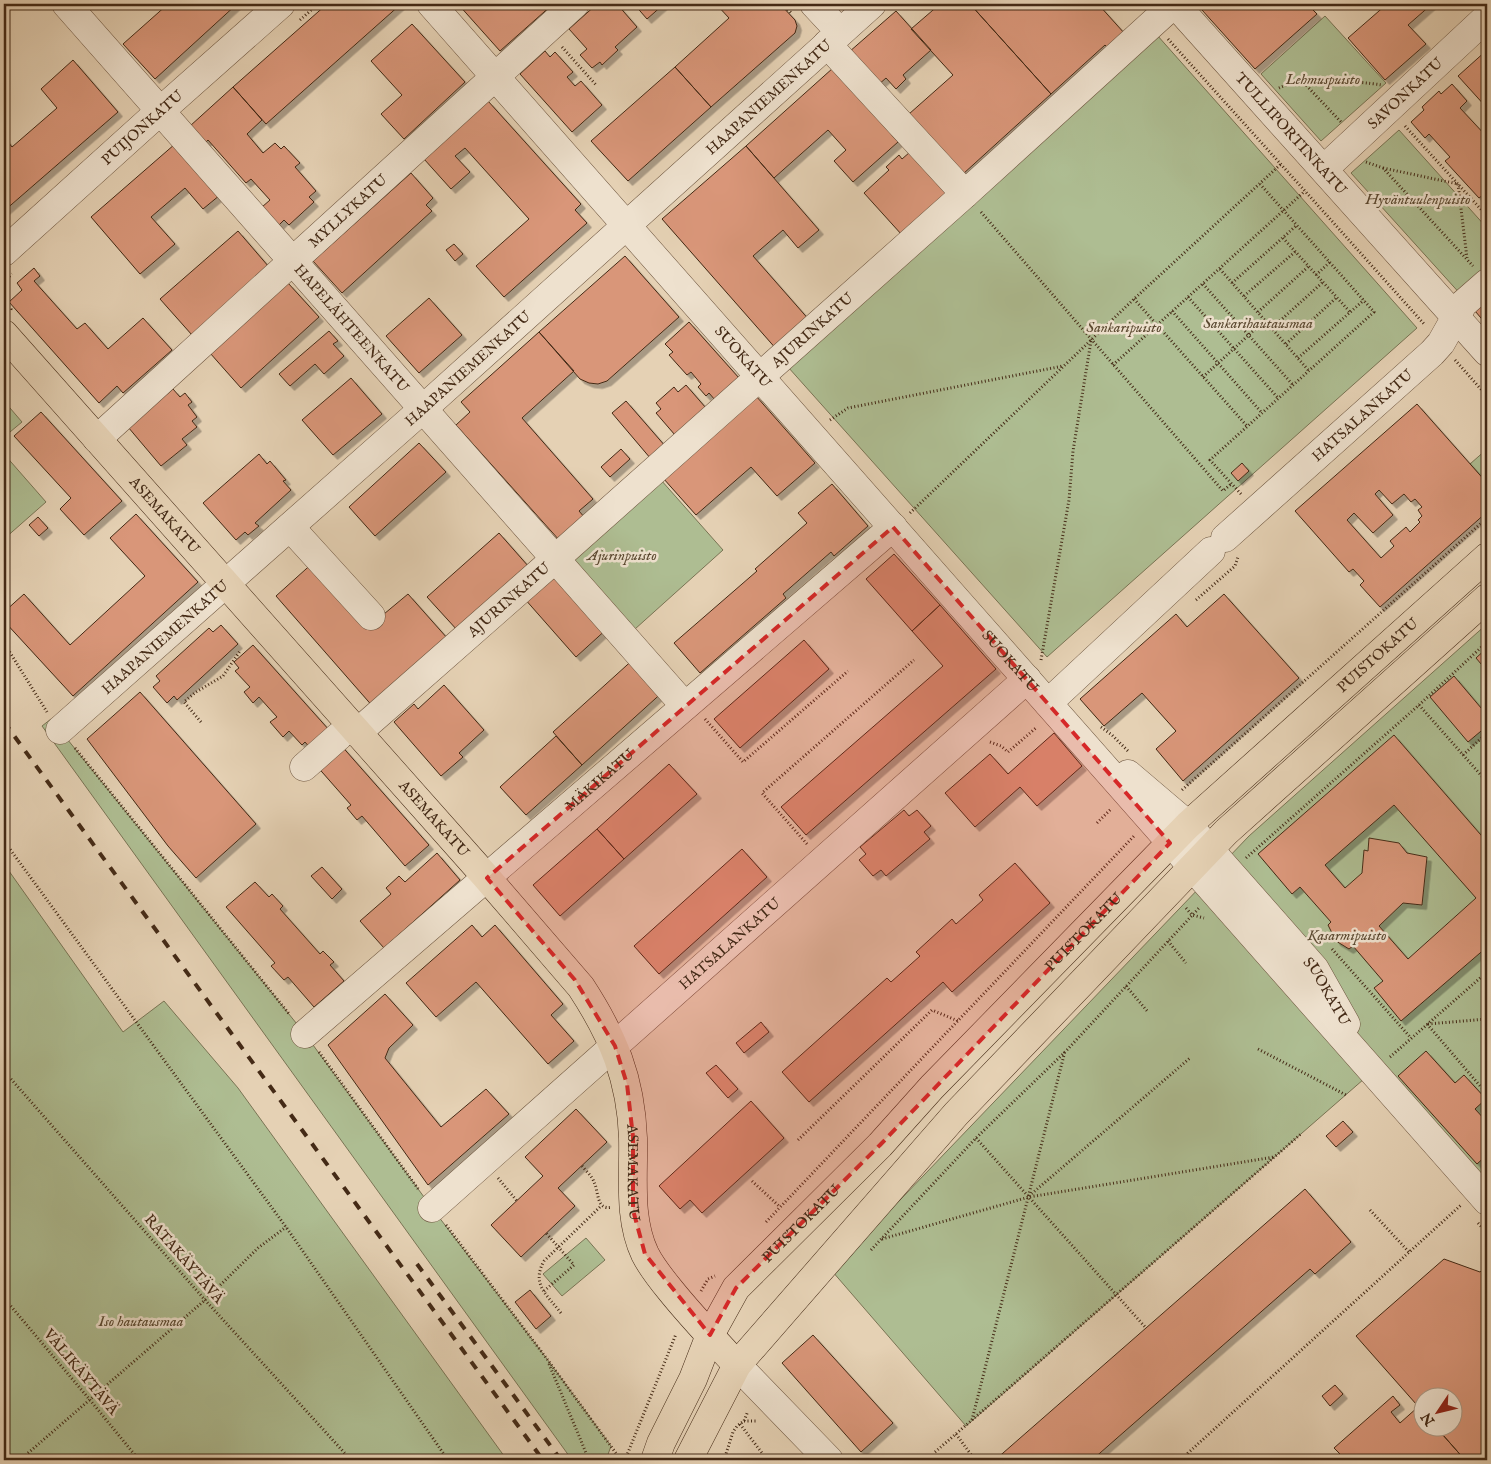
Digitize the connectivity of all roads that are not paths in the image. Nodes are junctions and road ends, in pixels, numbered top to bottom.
1 (66, 4) edge
2 (281, 4) edge
3 (431, 4) edge
4 (575, 4) edge
5 (814, 4) edge
6 (872, 4) edge
7 (1175, 4) edge
8 (1487, 17) edge
9 (833, 38) junction
10 (495, 76) junction
11 (160, 110) junction
12 (1324, 169) junction
13 (972, 202) junction
14 (627, 224) junction
15 (4, 252) edge
16 (293, 260) junction
17 (1480, 274) edge
18 (1456, 317) junction
19 (8, 322) edge
20 (1487, 352) edge
21 (760, 376) junction
22 (423, 408) junction
23 (96, 439) junction
24 (901, 521) junction
25 (290, 527) junction
26 (1487, 557) edge
27 (556, 559) junction
28 (226, 584) junction
29 (1487, 598) edge
30 (371, 616) dead end
31 (1034, 671) junction
32 (677, 697) dead end
33 (1047, 714) junction
34 (56, 724) road end
35 (348, 734) junction
36 (304, 767) dead end
37 (1179, 834) junction
38 (1201, 859) junction
39 (487, 878) junction
40 (305, 1034) road end
41 (614, 1046) junction
42 (1474, 1203) edge
43 (432, 1208) road end
44 (710, 1335) junction
45 (737, 1365) junction
46 (655, 1460) edge
47 (688, 1460) edge
48 (829, 1460) edge

1 - 11 street, HAPELÄHTEENKATU
2 - 11 street, PUIJONKATU
3 - 10 street, SUOKATU
4 - 10 street, MYLLYKATU
5 - 9 street
6 - 9 street, HAAPANIEMENKATU
7 - 12 street, TULLIPORTINKATU
7 - 13 street, AJURINKATU
8 - 12 street, SAVONKATU
9 - 13 street
9 - 14 street, HAAPANIEMENKATU
10 - 14 street, SUOKATU
10 - 16 street, MYLLYKATU
11 - 15 street, PUIJONKATU
11 - 16 street, HAPELÄHTEENKATU
12 - 18 street, TULLIPORTINKATU
13 - 21 street, AJURINKATU
14 - 21 street, SUOKATU
14 - 22 street, HAAPANIEMENKATU
16 - 22 street, HAPELÄHTEENKATU
16 - 23 street, MYLLYKATU
17 - 18 street, HATSALANKATU
18 - 20 street, TULLIPORTINKATU
18 - 33 street, HATSALANKATU
19 - 23 main road, ASEMAKATU
21 - 24 street, SUOKATU
21 - 27 street, AJURINKATU
22 - 25 street, HAAPANIEMENKATU
22 - 27 street, HAPELÄHTEENKATU
23 - 28 main road, ASEMAKATU
24 - 31 street, SUOKATU
24 - 39 street, MÄKIKATU
25 - 28 street, HAAPANIEMENKATU
25 - 30 street
26 - 37 main road, PUISTOKATU
27 - 32 street, HAPELÄHTEENKATU
27 - 35 street, AJURINKATU
28 - 34 street, HAAPANIEMENKATU
28 - 35 main road, ASEMAKATU
29 - 38 main road, PUISTOKATU
31 - 33 street, SUOKATU
31 - 41 street, HATSALANKATU
33 - 37 street, SUOKATU
35 - 36 street, AJURINKATU
35 - 39 main road, ASEMAKATU
37 - 38 street, SUOKATU
37 - 44 main road, PUISTOKATU
38 - 42 street, SUOKATU
38 - 45 main road, PUISTOKATU
39 - 40 street, MÄKIKATU
39 - 41 main road, ASEMAKATU
41 - 43 street, HATSALANKATU
41 - 44 main road, ASEMAKATU
44 - 45 main road, ASEMAKATU
44 - 46 main road, PUISTOKATU
45 - 47 main road, PUISTOKATU
45 - 48 street

